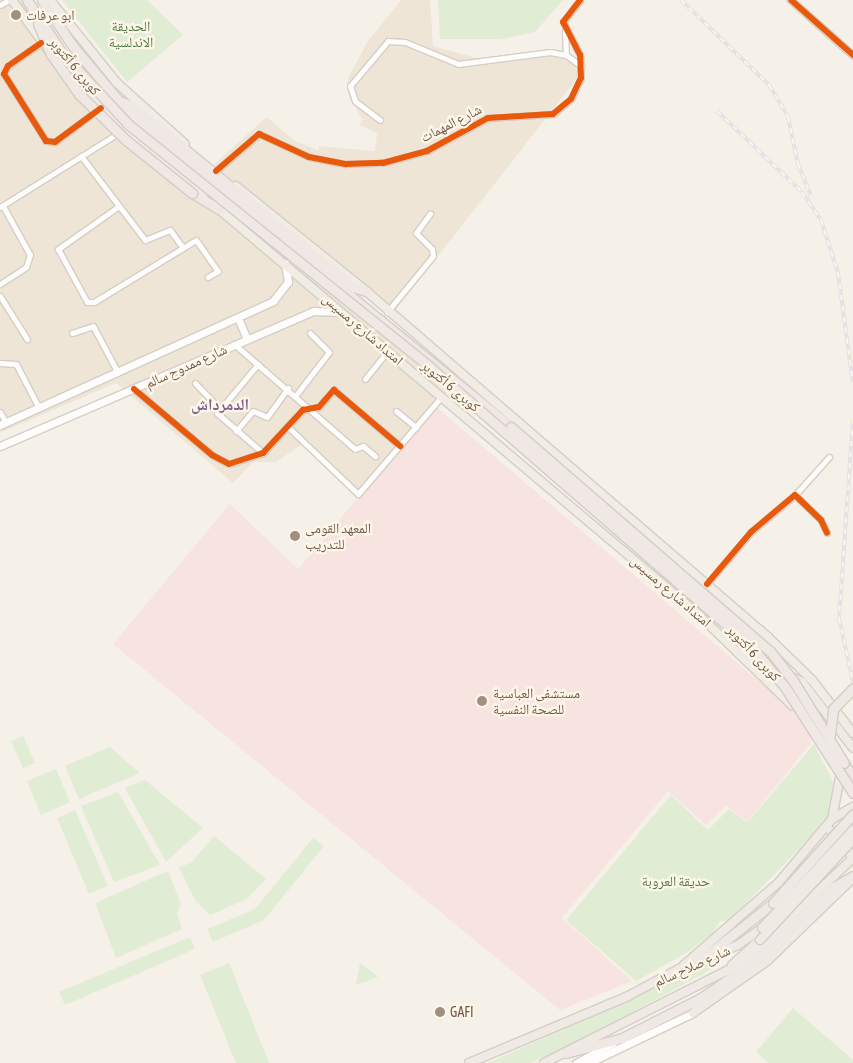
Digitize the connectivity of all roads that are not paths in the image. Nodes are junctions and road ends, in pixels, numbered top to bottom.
1 (10, 0) edge
2 (27, 0) edge
3 (42, 0) edge
4 (50, 0) edge
5 (580, 0) edge
6 (791, 0) edge
7 (0, 5) edge
8 (37, 19) junction
9 (565, 31) junction
10 (41, 43) junction
11 (566, 55) junction
12 (853, 55) edge
13 (581, 66) junction
14 (114, 99) junction
15 (101, 108) junction
16 (380, 120) dead end
17 (124, 130) junction
18 (81, 156) junction
19 (216, 171) junction
20 (2, 206) edge
21 (119, 206) junction
22 (219, 209) junction
23 (430, 214) dead end
24 (183, 248) junction
25 (285, 262) junction
26 (208, 277) dead end
27 (0, 284) edge
28 (366, 291) junction
29 (0, 296) edge
30 (387, 312) junction
31 (346, 314) junction
32 (238, 318) junction
33 (72, 333) dead end
34 (310, 333) dead end
35 (27, 339) dead end
36 (247, 339) junction
37 (234, 344) junction
38 (388, 351) junction
39 (0, 363) edge
40 (258, 364) junction
41 (118, 374) junction
42 (365, 379) dead end
43 (194, 383) dead end
44 (288, 388) junction
45 (134, 389) junction
46 (296, 395) junction
47 (442, 396) junction
48 (39, 408) junction
49 (219, 408) junction
50 (309, 408) junction
51 (396, 411) dead end
52 (0, 412) edge
53 (3, 424) edge
54 (288, 427) junction
55 (416, 427) junction
56 (236, 431) junction
57 (0, 446) edge
58 (400, 446) junction
59 (263, 453) junction
60 (375, 456) dead end
61 (829, 457) dead end
62 (564, 463) junction
63 (542, 479) junction
64 (795, 495) junction
65 (826, 532) dead end
66 (674, 557) junction
67 (655, 577) junction
68 (707, 584) junction
69 (742, 653) junction
70 (853, 688) edge
71 (853, 733) edge
72 (830, 735) junction
73 (853, 748) edge
74 (842, 760) junction
75 (853, 773) edge
76 (853, 778) edge
77 (853, 793) edge
78 (853, 807) edge
79 (853, 814) edge
80 (832, 819) junction
81 (826, 827) junction
82 (853, 830) edge
83 (853, 840) edge
84 (852, 858) edge
85 (853, 877) edge
86 (697, 963) junction
87 (679, 968) junction
88 (724, 974) junction
89 (693, 1012) joint
90 (622, 1038) junction
91 (566, 1053) junction
92 (469, 1063) edge
93 (544, 1063) edge
94 (576, 1063) edge
95 (588, 1063) edge

1 - 7 street
1 - 10 main road, امتداد شارع رمسيس
2 - 8 highway, كوبرى 6 أكتوبر, bridge
3 - 14 highway, كوبرى 6 أكتوبر
4 - 19 main road, امتداد شارع رمسيس
5 - 9 street
6 - 12 street
8 - 22 highway, bridge
8 - 77 highway, كوبرى 6 أكتوبر, bridge
9 - 11 street
9 - 13 street
10 - 15 main road, امتداد شارع رمسيس
10 - 15 street
11 - 13 street
11 - 16 street
13 - 19 street, شارع المهمات
14 - 28 highway
14 - 72 highway, كوبرى 6 أكتوبر, bridge
15 - 17 main road, امتداد شارع رمسيس
17 - 18 street
17 - 22 main road, امتداد شارع رمسيس
18 - 20 street
18 - 21 street
19 - 28 main road, امتداد شارع رمسيس
20 - 27 street
21 - 24 street
21 - 24 street
22 - 25 main road, امتداد شارع رمسيس
23 - 30 street
24 - 26 street
25 - 31 main road, امتداد شارع رمسيس
25 - 32 main road, شارع ممدوح سالم
28 - 30 main road, امتداد شارع رمسيس
29 - 35 street
30 - 62 main road, امتداد شارع رمسيس
31 - 36 main road, شارع ممدوح سالم
31 - 38 main road, امتداد شارع رمسيس
32 - 36 main road
32 - 41 main road, شارع ممدوح سالم
33 - 41 street
34 - 46 street
36 - 37 main road, شارع ممدوح سالم
37 - 40 street
37 - 45 main road, شارع ممدوح سالم
38 - 42 street
38 - 47 main road, امتداد شارع رمسيس
39 - 48 street
40 - 44 street
40 - 49 street
41 - 48 main road, شارع ممدوح سالم
43 - 49 street
44 - 46 street
44 - 56 street
45 - 57 main road, شارع ممدوح سالم
45 - 59 street
46 - 50 street
47 - 55 street
47 - 63 main road, امتداد شارع رمسيس
48 - 53 main road, شارع ممدوح سالم
49 - 56 street
50 - 54 street
50 - 58 street
50 - 60 street
51 - 55 street
52 - 53 street
54 - 58 street
54 - 59 street
55 - 58 street
56 - 59 street
61 - 64 street
62 - 63 main road
62 - 66 main road, امتداد شارع رمسيس
63 - 67 main road, امتداد شارع رمسيس
64 - 65 street
64 - 68 street
66 - 67 main road
66 - 68 main road, امتداد شارع رمسيس
67 - 69 main road, امتداد شارع رمسيس
68 - 71 main road, امتداد شارع رمسيس
69 - 73 highway
69 - 74 main road, امتداد شارع رمسيس
70 - 72 highway, bridge
72 - 76 highway, كوبرى 6 أكتوبر, bridge
74 - 75 main road, امتداد شارع رمسيس
74 - 80 highway
78 - 80 highway
79 - 86 highway, bridge
80 - 81 highway
81 - 84 highway
81 - 87 highway
82 - 86 highway, شارع صلاح سالم, bridge
83 - 88 highway, شارع صلاح سالم, bridge
84 - 88 highway
85 - 89 highway
85 - 90 highway
86 - 87 highway, شارع صلاح سالم
87 - 92 highway, شارع صلاح سالم
88 - 91 highway, شارع صلاح سالم
89 - 95 main road
90 - 91 highway
90 - 94 main road
91 - 93 highway, شارع صلاح سالم

